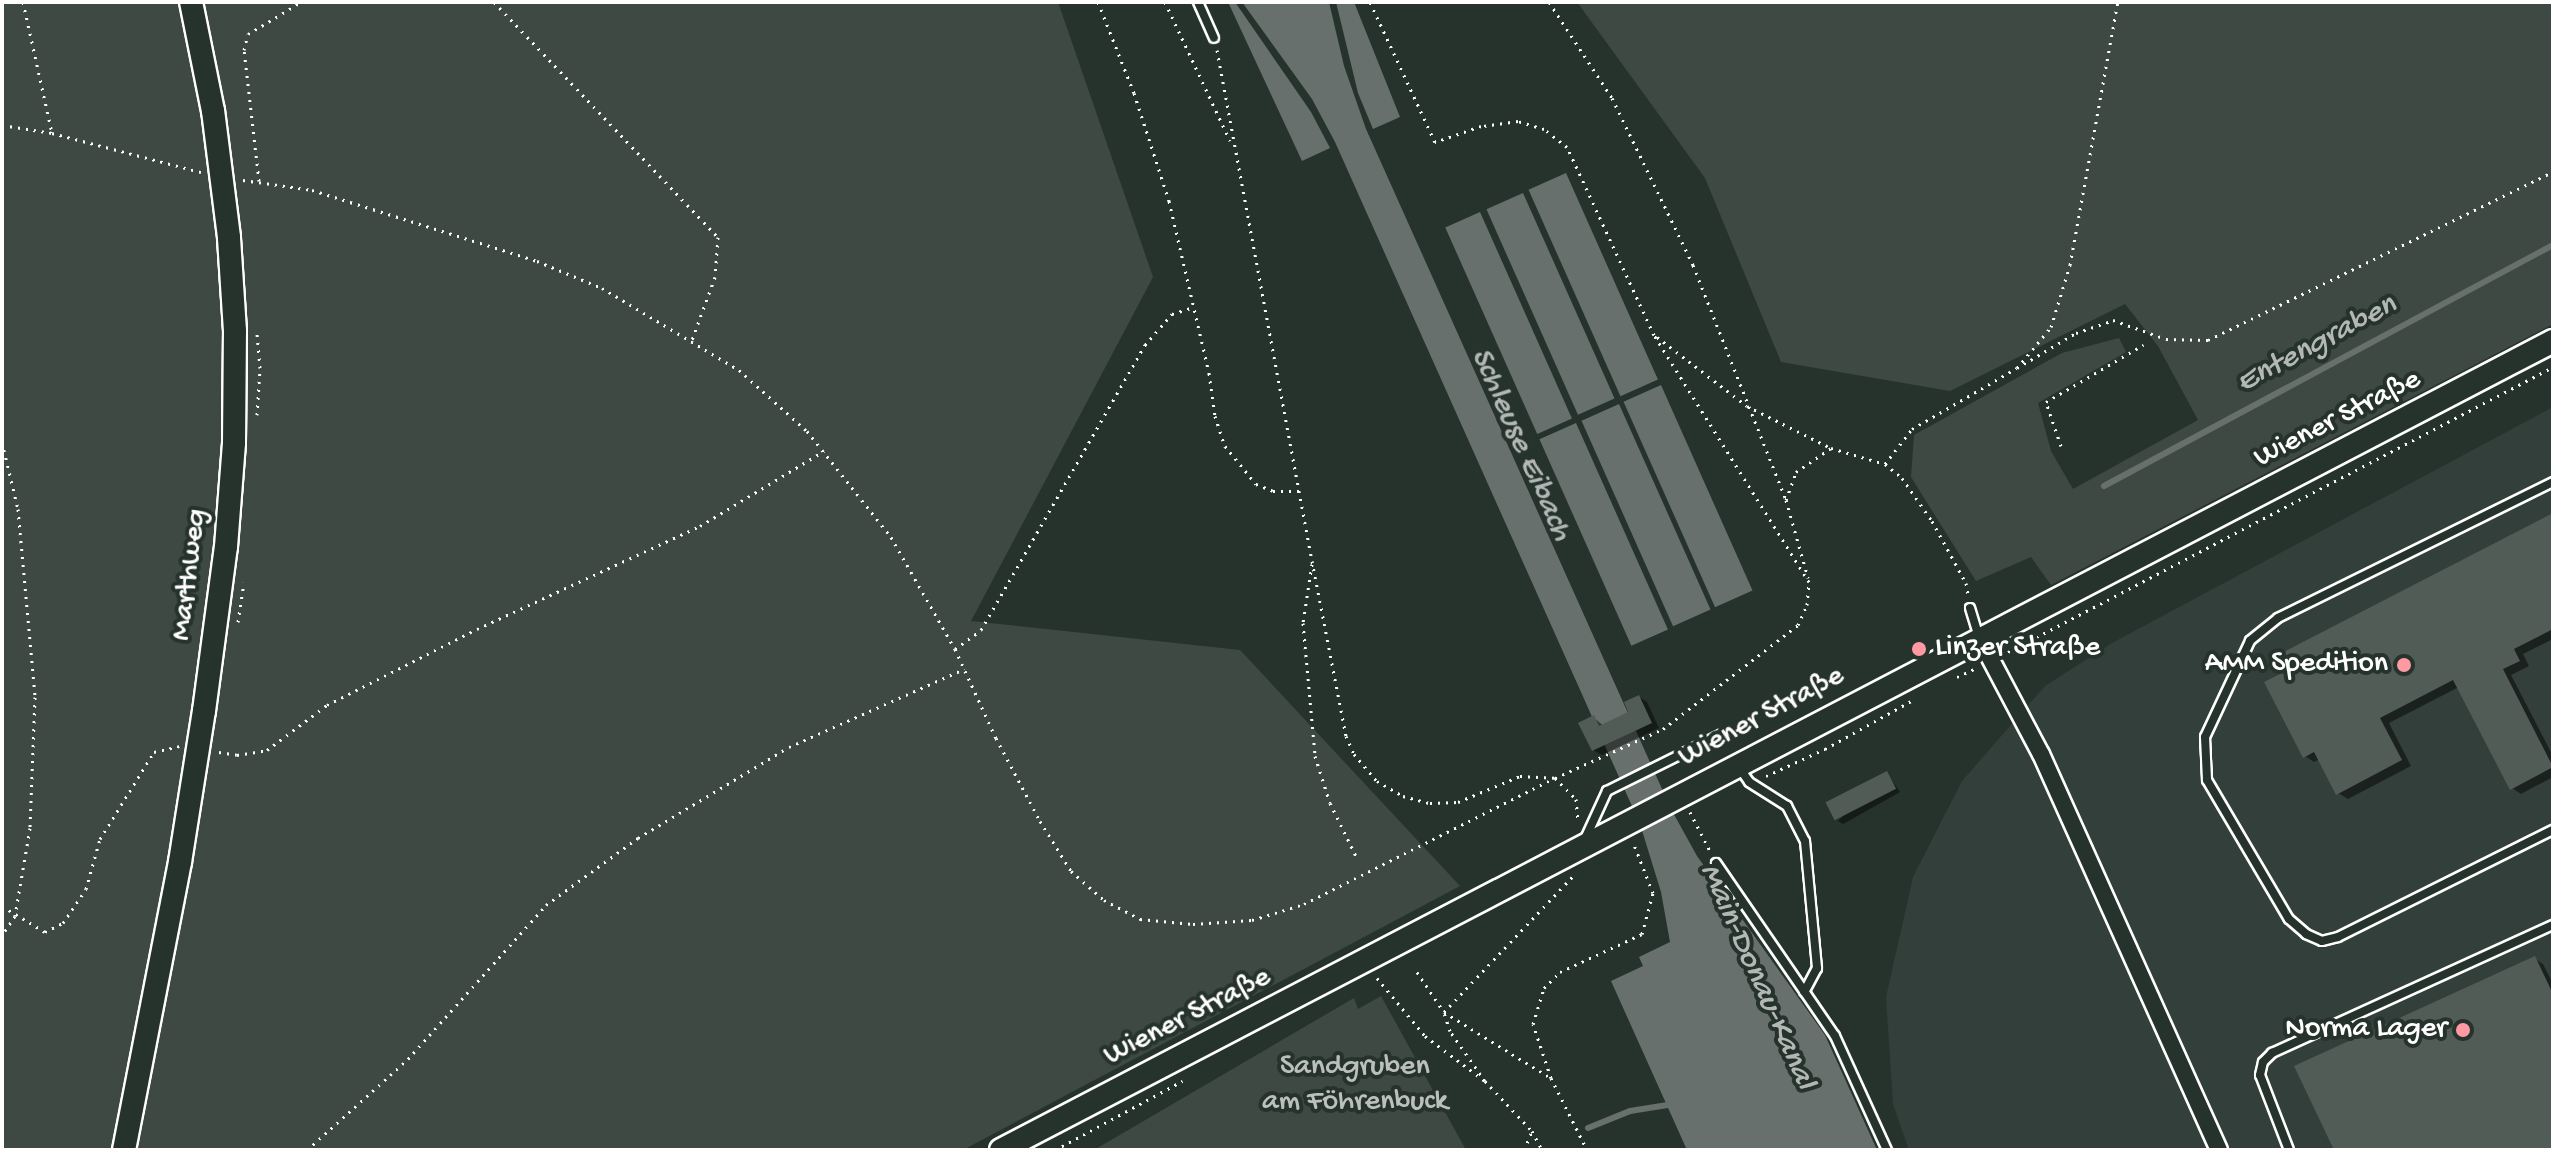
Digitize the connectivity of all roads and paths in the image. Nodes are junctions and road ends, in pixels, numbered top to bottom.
1 (23, 2) edge
2 (191, 2) edge
3 (301, 2) edge
4 (494, 2) edge
5 (1098, 2) edge
6 (1165, 2) edge
7 (1198, 2) edge
8 (1370, 2) edge
9 (1549, 2) edge
10 (2118, 2) edge
11 (1214, 38) joint
12 (2, 125) edge
13 (52, 133) junction
14 (1232, 144) junction
15 (2553, 172) edge
16 (222, 178) junction
17 (259, 181) junction
18 (1193, 307) junction
19 (1654, 335) junction
20 (692, 340) junction
21 (2553, 341) edge
22 (2143, 345) dead end
23 (2553, 367) edge
24 (2017, 368) junction
25 (1747, 406) junction
26 (2, 442) edge
27 (2061, 446) dead end
28 (1831, 448) junction
29 (824, 451) junction
30 (1885, 464) junction
31 (2553, 482) edge
32 (1299, 491) junction
33 (1786, 500) junction
34 (1312, 561) junction
35 (1809, 582) junction
36 (1970, 608) joint
37 (1980, 639) junction
38 (955, 649) junction
39 (1991, 661) junction
40 (965, 668) junction
41 (1954, 678) dead end
42 (1916, 698) dead end
43 (1722, 734) dead end
44 (198, 748) junction
45 (1743, 774) junction
46 (1555, 778) junction
47 (1685, 801) junction
48 (2553, 830) edge
49 (1627, 832) junction
50 (1582, 847) junction
51 (1357, 858) dead end
52 (1716, 863) joint
53 (2, 906) edge
54 (15, 916) junction
55 (2553, 925) edge
56 (2, 935) edge
57 (1365, 960) junction
58 (1417, 972) dead end
59 (1804, 992) junction
60 (1444, 1012) junction
61 (1551, 1078) junction
62 (1485, 1081) junction
63 (1532, 1131) junction
64 (124, 1150) edge
65 (307, 1150) edge
66 (1001, 1150) edge
67 (1524, 1150) edge
68 (1542, 1150) edge
69 (1587, 1150) edge
70 (1887, 1150) edge
71 (2219, 1150) edge
72 (2289, 1150) edge

1 - 13 path
2 - 16 main road, Marthweg
3 - 17 path
4 - 20 path
5 - 18 path
6 - 14 path
7 - 11 lane
8 - 19 path
9 - 25 path
10 - 24 path
11 - 14 path
12 - 13 path
13 - 16 path
14 - 32 path
15 - 24 path
16 - 17 path
16 - 44 main road, Marthweg
17 - 20 path
18 - 32 path
18 - 38 path
19 - 25 path
19 - 35 path
20 - 29 path
21 - 37 main road, Wiener Straße
22 - 27 path
23 - 39 path
24 - 30 path
25 - 28 path
25 - 33 path
26 - 54 path
28 - 30 path
28 - 33 path
29 - 38 path
29 - 44 path
30 - 36 path
31 - 48 lane
32 - 34 path
33 - 35 path
34 - 46 path
34 - 51 path
35 - 46 path
36 - 37 lane
37 - 39 street
37 - 45 main road, Wiener Straße
38 - 40 path
39 - 41 path
39 - 71 street
40 - 46 path
40 - 65 path
42 - 45 path
43 - 50 lane
44 - 54 path
44 - 64 main road, Marthweg
45 - 47 main road, Wiener Straße
45 - 59 lane
46 - 50 path
47 - 49 main road, Wiener Straße
47 - 52 path
49 - 50 main road, Wiener Straße
49 - 61 path
50 - 57 main road, Wiener Straße
50 - 60 path
52 - 59 lane
53 - 54 path
54 - 56 path
55 - 72 lane
57 - 62 path
57 - 66 main road, Wiener Straße
58 - 60 path
59 - 70 lane
60 - 61 path
60 - 62 path
61 - 69 path
62 - 63 path
63 - 67 path
63 - 68 path

